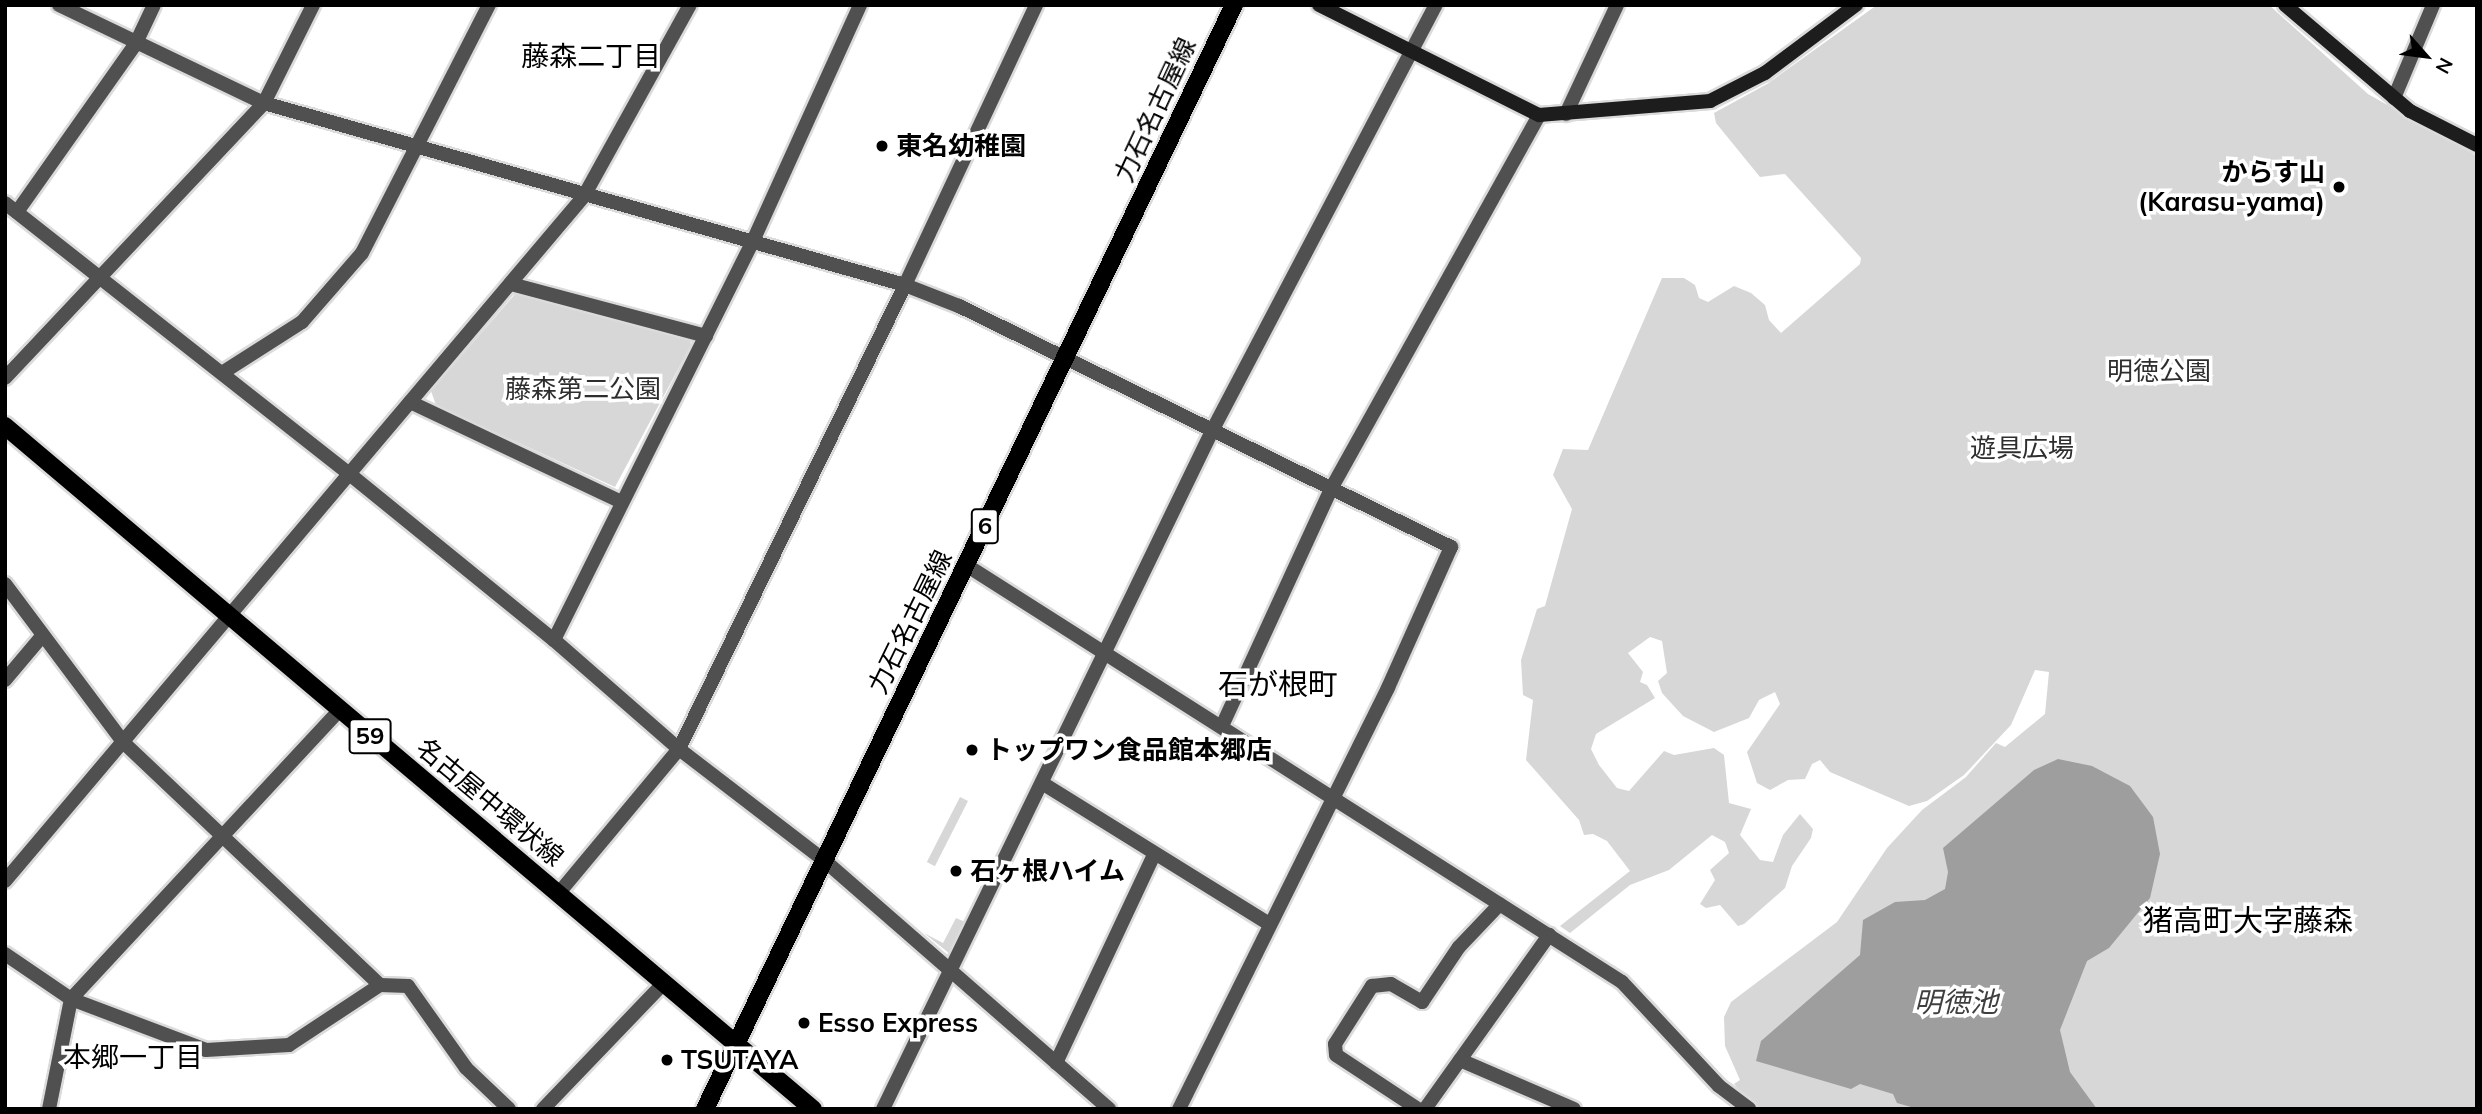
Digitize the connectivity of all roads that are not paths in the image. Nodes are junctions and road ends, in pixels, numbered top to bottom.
1 (59, 5) edge
2 (154, 5) edge
3 (313, 5) edge
4 (489, 5) edge
5 (690, 5) edge
6 (860, 5) edge
7 (1035, 5) edge
8 (1234, 5) edge
9 (1319, 5) edge
10 (1436, 5) edge
11 (1618, 5) edge
12 (2285, 5) edge
13 (2432, 5) edge
14 (1848, 8) edge
15 (136, 43) junction
16 (1413, 51) junction
17 (2394, 98) junction
18 (264, 103) junction
19 (1566, 114) junction
20 (1539, 115) junction
21 (2477, 145) edge
22 (420, 146) junction
23 (584, 196) junction
24 (11, 207) edge
25 (753, 242) junction
26 (103, 278) junction
27 (511, 284) junction
28 (905, 285) junction
29 (706, 336) junction
30 (1065, 358) junction
31 (222, 373) junction
32 (5, 378) edge
33 (410, 402) junction
34 (5, 426) edge
35 (1212, 431) junction
36 (347, 472) junction
37 (1331, 489) junction
38 (622, 502) junction
39 (966, 565) junction
40 (5, 584) edge
41 (227, 618) junction
42 (42, 636) junction
43 (554, 640) junction
44 (1105, 651) junction
45 (5, 680) edge
46 (340, 710) junction
47 (1222, 726) junction
48 (123, 742) junction
49 (679, 749) junction
50 (1042, 783) junction
51 (1334, 797) junction
52 (223, 837) junction
53 (1154, 855) junction
54 (825, 861) junction
55 (5, 881) edge
56 (558, 894) junction
57 (1500, 904) junction
58 (1269, 924) junction
59 (1549, 935) junction
60 (5, 954) edge
61 (950, 971) junction
62 (663, 984) junction
63 (380, 985) junction
64 (71, 999) junction
65 (734, 1045) junction
66 (1460, 1060) junction
67 (1056, 1063) junction
68 (49, 1109) edge
69 (509, 1109) edge
70 (543, 1109) edge
71 (705, 1109) edge
72 (813, 1109) edge
73 (883, 1109) edge
74 (1109, 1109) edge
75 (1179, 1109) edge
76 (1418, 1109) edge
77 (1425, 1109) edge
78 (1574, 1109) edge
79 (1749, 1109) edge

1 - 15 street
2 - 15 street
3 - 18 street
4 - 22 street
5 - 23 street
6 - 25 street
7 - 28 street
8 - 30 main road, 力石名古屋線 / 6
9 - 16 street
10 - 16 street
11 - 19 street
12 - 17 street
13 - 17 street
14 - 19 street
15 - 18 street
15 - 24 street
16 - 20 street
16 - 35 street
17 - 21 street
18 - 22 street
18 - 26 street
19 - 20 street
20 - 37 street
22 - 23 street
22 - 31 street
23 - 25 street
23 - 27 street
24 - 26 street
25 - 28 street
25 - 29 street
26 - 31 street
26 - 32 street
27 - 29 street
27 - 33 street
28 - 30 street
28 - 49 street
29 - 38 street
30 - 35 street
30 - 39 main road, 力石名古屋線 / 6
31 - 36 street
33 - 36 street
33 - 38 street
34 - 41 main road, 名古屋中環状線 / 59
35 - 37 street
35 - 44 street
36 - 41 street
36 - 43 street
37 - 47 street
37 - 51 street
38 - 43 street
39 - 44 street
39 - 54 main road, 力石名古屋線 / 6
40 - 42 street
41 - 46 main road, 名古屋中環状線 / 59
41 - 48 street
42 - 45 street
42 - 48 street
43 - 49 street
44 - 47 street
44 - 50 street
46 - 52 street
46 - 56 main road, 名古屋中環状線 / 59
47 - 51 street
48 - 52 street
48 - 55 street
49 - 54 street
49 - 56 street
50 - 53 street
50 - 61 street
51 - 57 street
51 - 58 street
52 - 63 street
52 - 64 street
53 - 58 street
53 - 67 street
54 - 61 street
54 - 65 main road, 力石名古屋線 / 6
56 - 62 main road, 名古屋中環状線 / 59
57 - 59 street
57 - 76 street
58 - 75 street
59 - 66 street
59 - 79 street
60 - 64 street
61 - 67 street
61 - 73 street
62 - 65 main road, 名古屋中環状線 / 59
62 - 70 street
63 - 64 street
63 - 69 street
64 - 68 street
65 - 71 main road, 力石名古屋線 / 6
65 - 72 main road, 名古屋中環状線 / 59
66 - 77 street
66 - 78 street
67 - 74 street

